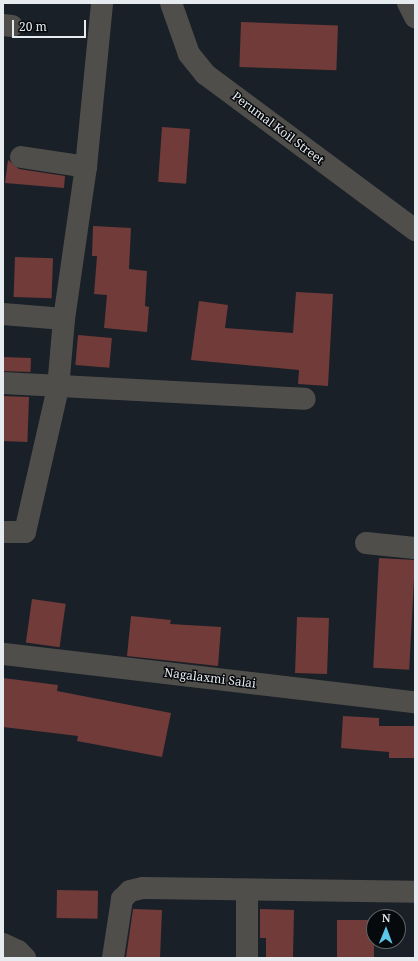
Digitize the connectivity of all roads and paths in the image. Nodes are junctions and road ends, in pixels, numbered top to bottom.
1 (102, 3) edge
2 (171, 3) edge
3 (408, 3) edge
4 (415, 17) edge
5 (21, 157) dead end
6 (86, 167) junction
7 (415, 230) edge
8 (3, 314) edge
9 (64, 319) junction
10 (3, 383) edge
11 (58, 388) junction
12 (305, 399) dead end
13 (3, 532) edge
14 (366, 543) dead end
15 (415, 548) edge
16 (4, 654) dead end
17 (415, 702) edge
18 (247, 890) junction
19 (415, 892) edge
20 (3, 944) edge
21 (25, 958) edge
22 (113, 958) edge
23 (247, 958) edge

1 - 6 street
2 - 7 street, Perumal Koil Street
3 - 4 street
5 - 6 street
6 - 9 street
8 - 9 street
9 - 11 street
10 - 11 street
11 - 12 street
11 - 13 street
14 - 15 street
16 - 17 street, Nagalaxmi Salai
18 - 19 street
18 - 22 street
18 - 23 street
20 - 21 street

